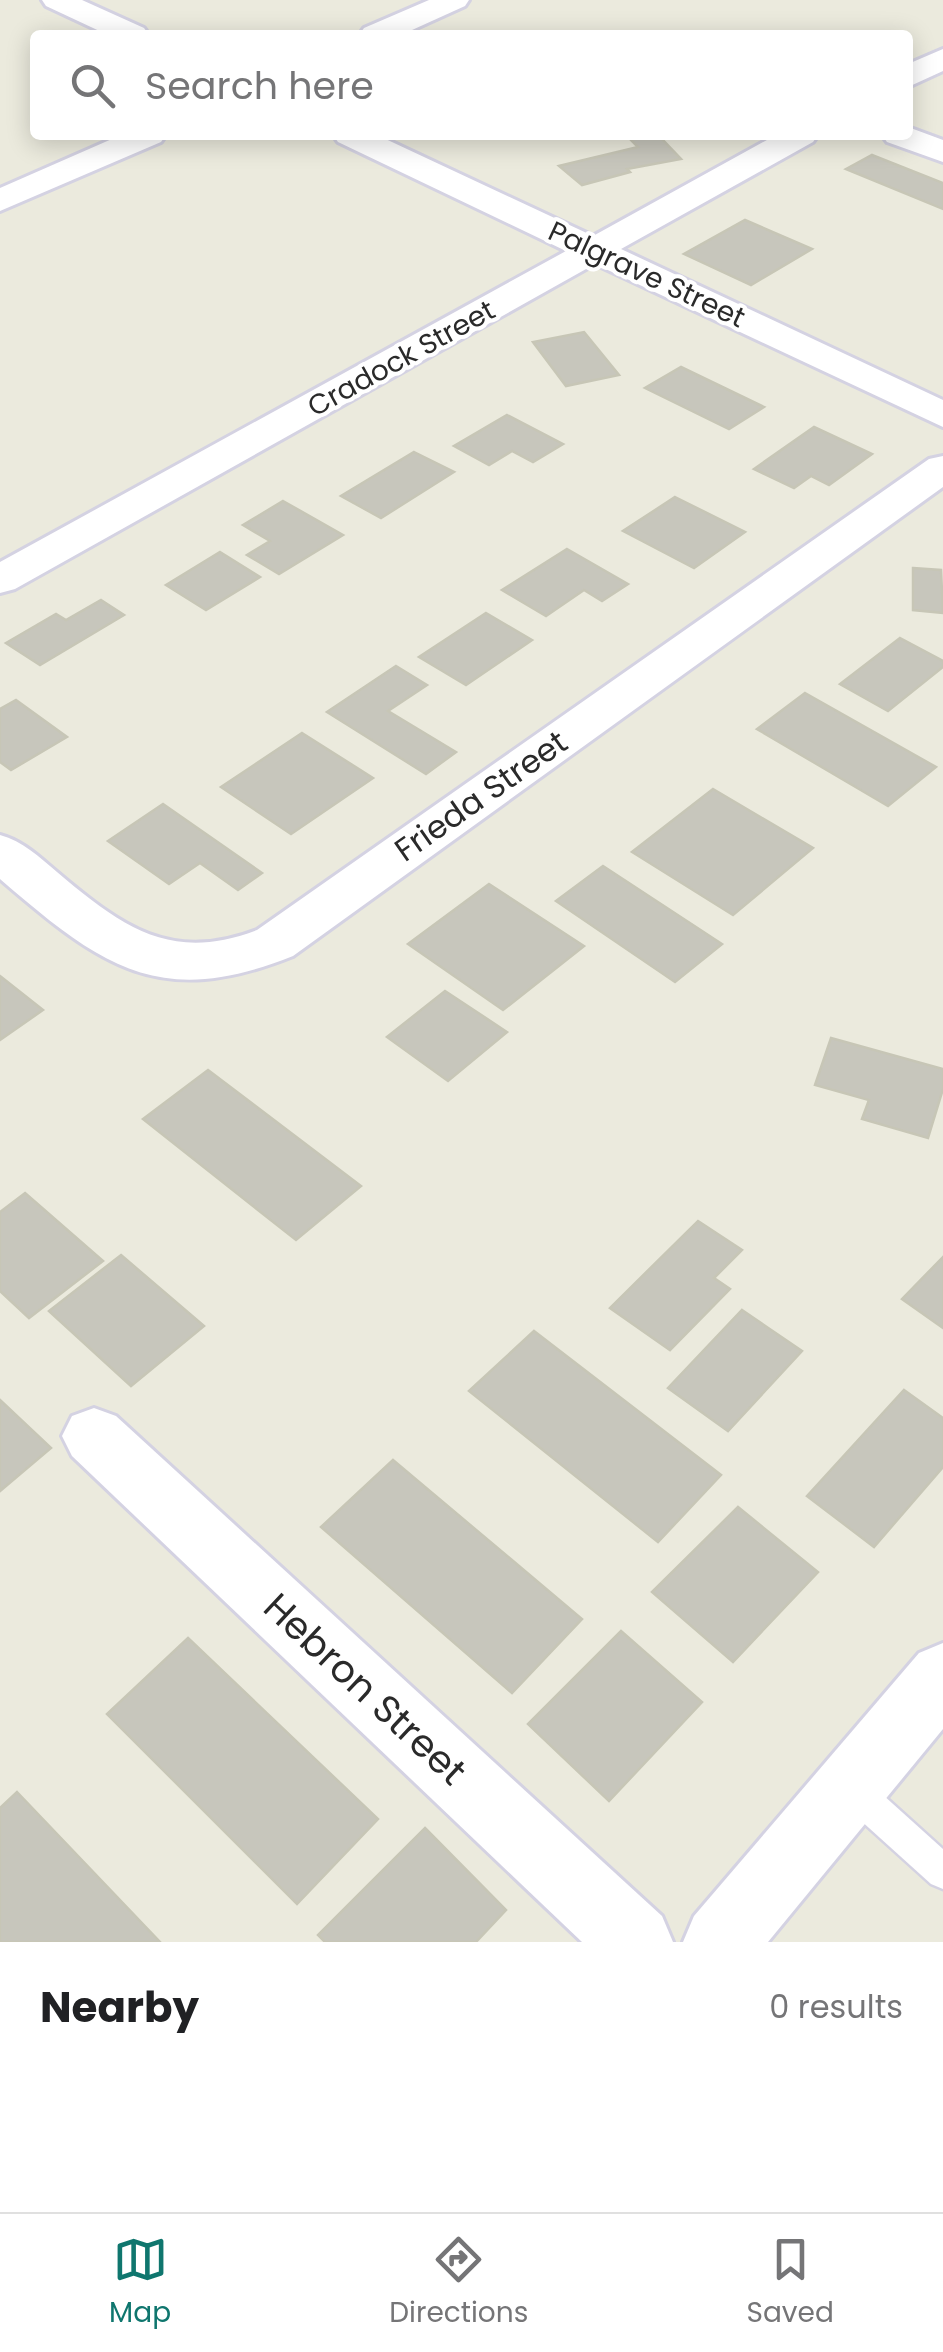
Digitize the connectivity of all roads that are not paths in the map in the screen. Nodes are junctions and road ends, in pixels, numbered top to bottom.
1 (57, 0) edge
2 (454, 0) edge
3 (122, 30) edge
4 (386, 30) edge
5 (943, 58) edge
6 (913, 73) edge
7 (137, 140) edge
8 (361, 140) edge
9 (793, 140) edge
10 (912, 140) edge
11 (943, 152) edge
12 (0, 201) edge
13 (598, 250) junction
14 (943, 416) edge
15 (943, 468) edge
16 (0, 580) edge
17 (0, 852) edge
18 (94, 1436) dead end
19 (943, 1676) edge
20 (850, 1788) junction
21 (943, 1872) edge
22 (636, 1942) edge
23 (720, 1942) edge

1 - 3 street
2 - 4 street
5 - 6 street
7 - 12 street
8 - 13 street, Palgrave Street
9 - 13 street, Cradock Street
10 - 11 street
13 - 14 street, Palgrave Street
13 - 16 street, Cradock Street
15 - 17 street, Frieda Street
18 - 22 street, Hebron Street
19 - 20 street
20 - 21 lane
20 - 23 street

